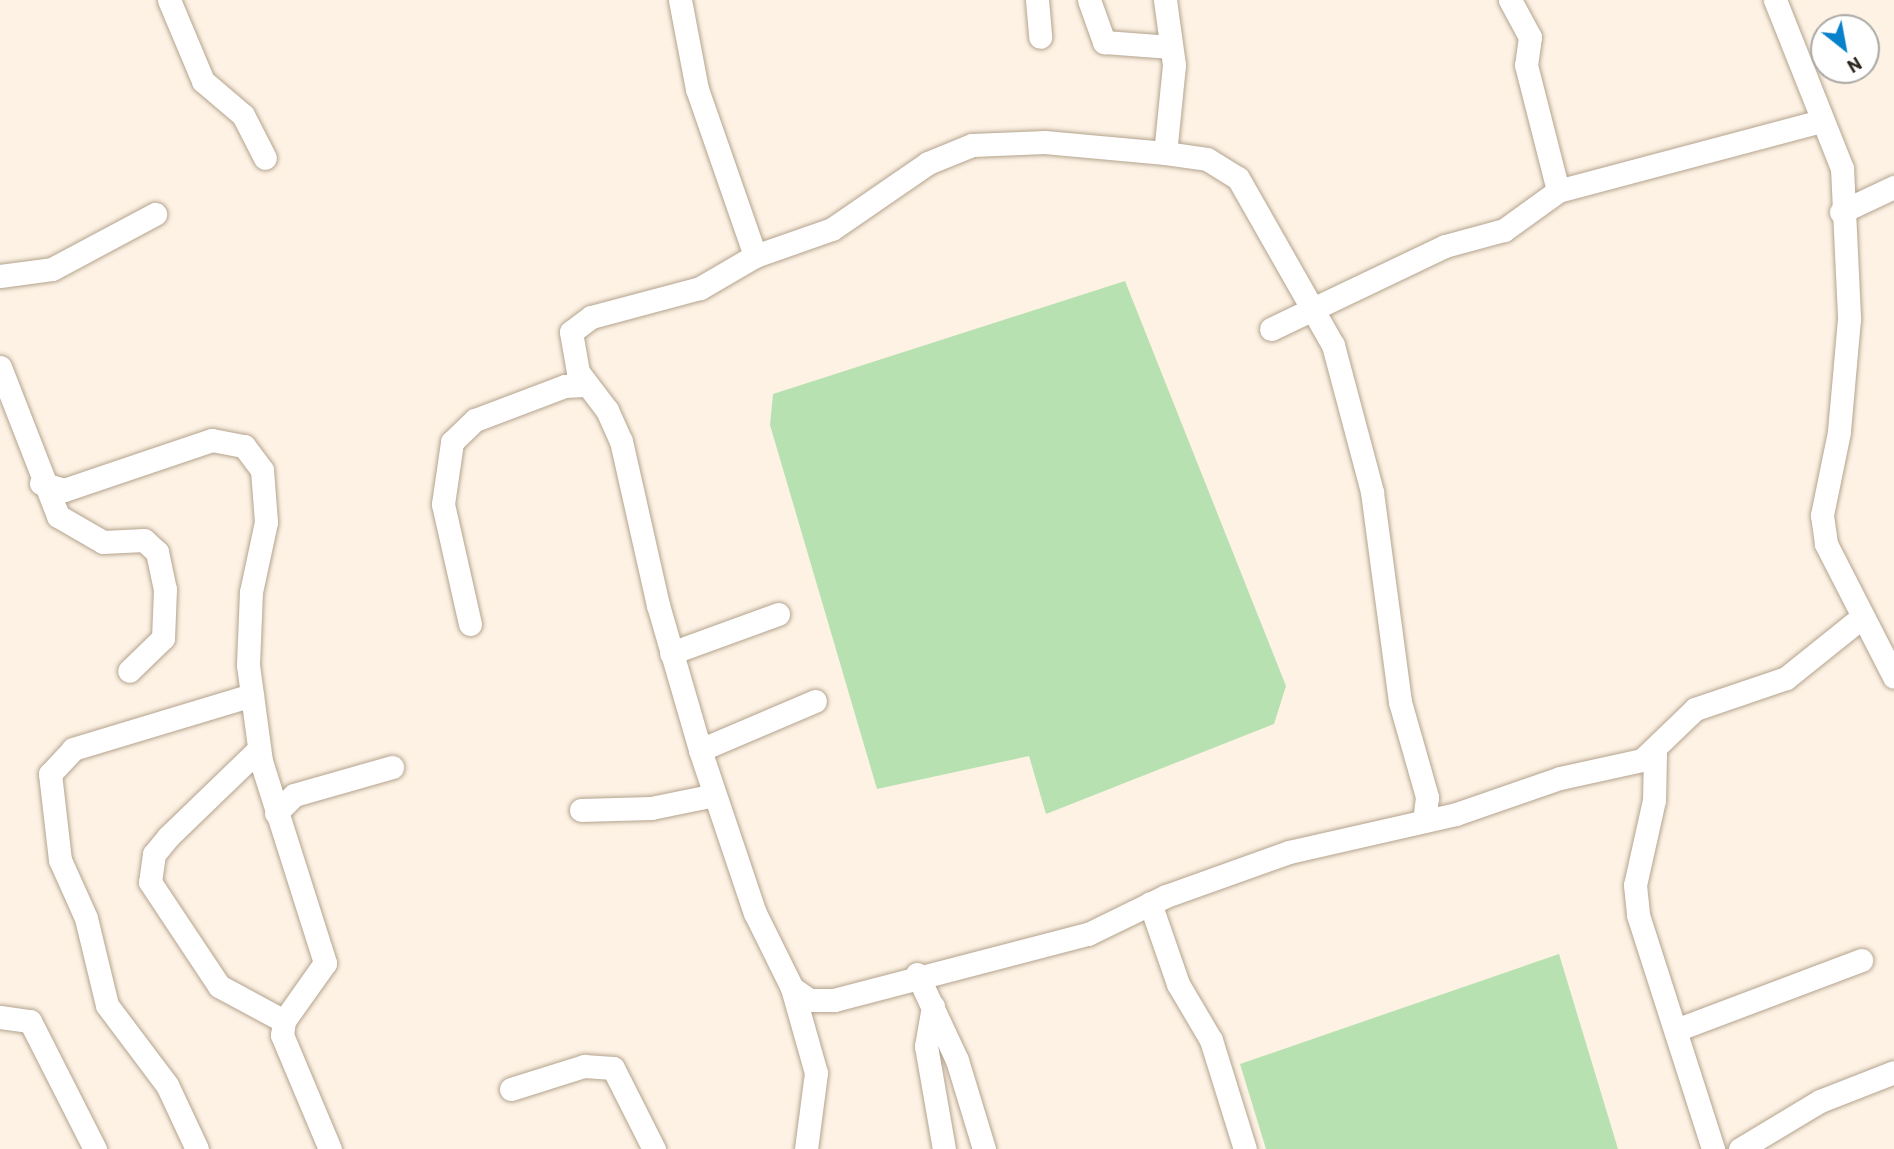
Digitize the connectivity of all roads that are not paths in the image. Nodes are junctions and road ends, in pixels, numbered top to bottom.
1 (169, 0) edge
2 (680, 0) edge
3 (1037, 0) edge
4 (1089, 0) edge
5 (1165, 0) edge
6 (1510, 0) edge
7 (1774, 0) edge
8 (1040, 37) dead end
9 (1171, 47) junction
10 (1818, 122) junction
11 (1165, 153) junction
12 (265, 158) dead end
13 (1894, 187) edge
14 (1558, 191) junction
15 (1841, 212) junction
16 (155, 214) dead end
17 (755, 256) junction
18 (0, 276) edge
19 (1315, 307) junction
20 (1271, 329) dead end
21 (0, 367) edge
22 (584, 385) junction
23 (41, 483) junction
24 (778, 614) dead end
25 (1861, 618) junction
26 (470, 624) dead end
27 (671, 653) junction
28 (129, 671) dead end
29 (1894, 677) edge
30 (252, 695) junction
31 (814, 701) dead end
32 (259, 749) junction
33 (700, 750) junction
34 (1655, 754) junction
35 (392, 766) dead end
36 (715, 795) junction
37 (581, 810) dead end
38 (276, 813) junction
39 (1424, 821) junction
40 (1150, 903) junction
41 (1861, 960) dead end
42 (917, 974) junction
43 (792, 988) junction
44 (933, 1006) junction
45 (0, 1017) edge
46 (284, 1021) junction
47 (1676, 1030) junction
48 (1894, 1072) edge
49 (511, 1089) dead end
50 (95, 1149) edge
51 (197, 1149) edge
52 (330, 1149) edge
53 (654, 1149) edge
54 (806, 1149) edge
55 (944, 1149) edge
56 (984, 1149) edge
57 (1245, 1149) edge
58 (1713, 1149) edge
59 (1740, 1149) edge

1 - 12 street
2 - 17 street
3 - 8 street
4 - 9 street
5 - 9 street
6 - 14 street
7 - 10 street
9 - 11 street
10 - 14 street
10 - 15 street
11 - 17 street
11 - 19 street
13 - 15 street
14 - 19 street
15 - 25 street
16 - 18 street
17 - 22 street
19 - 20 street
19 - 39 street
21 - 23 street
22 - 26 street
22 - 27 street
23 - 28 street
23 - 30 street
24 - 27 street
25 - 29 street
25 - 34 street
27 - 33 street
30 - 32 street
30 - 51 street
31 - 33 street
32 - 38 street
32 - 46 street
33 - 36 street
34 - 39 street
34 - 47 street
35 - 38 street
36 - 37 street
36 - 43 street
38 - 46 street
39 - 40 street
40 - 42 street
40 - 57 street
41 - 47 street
42 - 43 street
42 - 44 street
43 - 54 street
44 - 55 street
44 - 56 street
45 - 50 street
46 - 52 street
47 - 58 street
48 - 59 street
49 - 53 street

